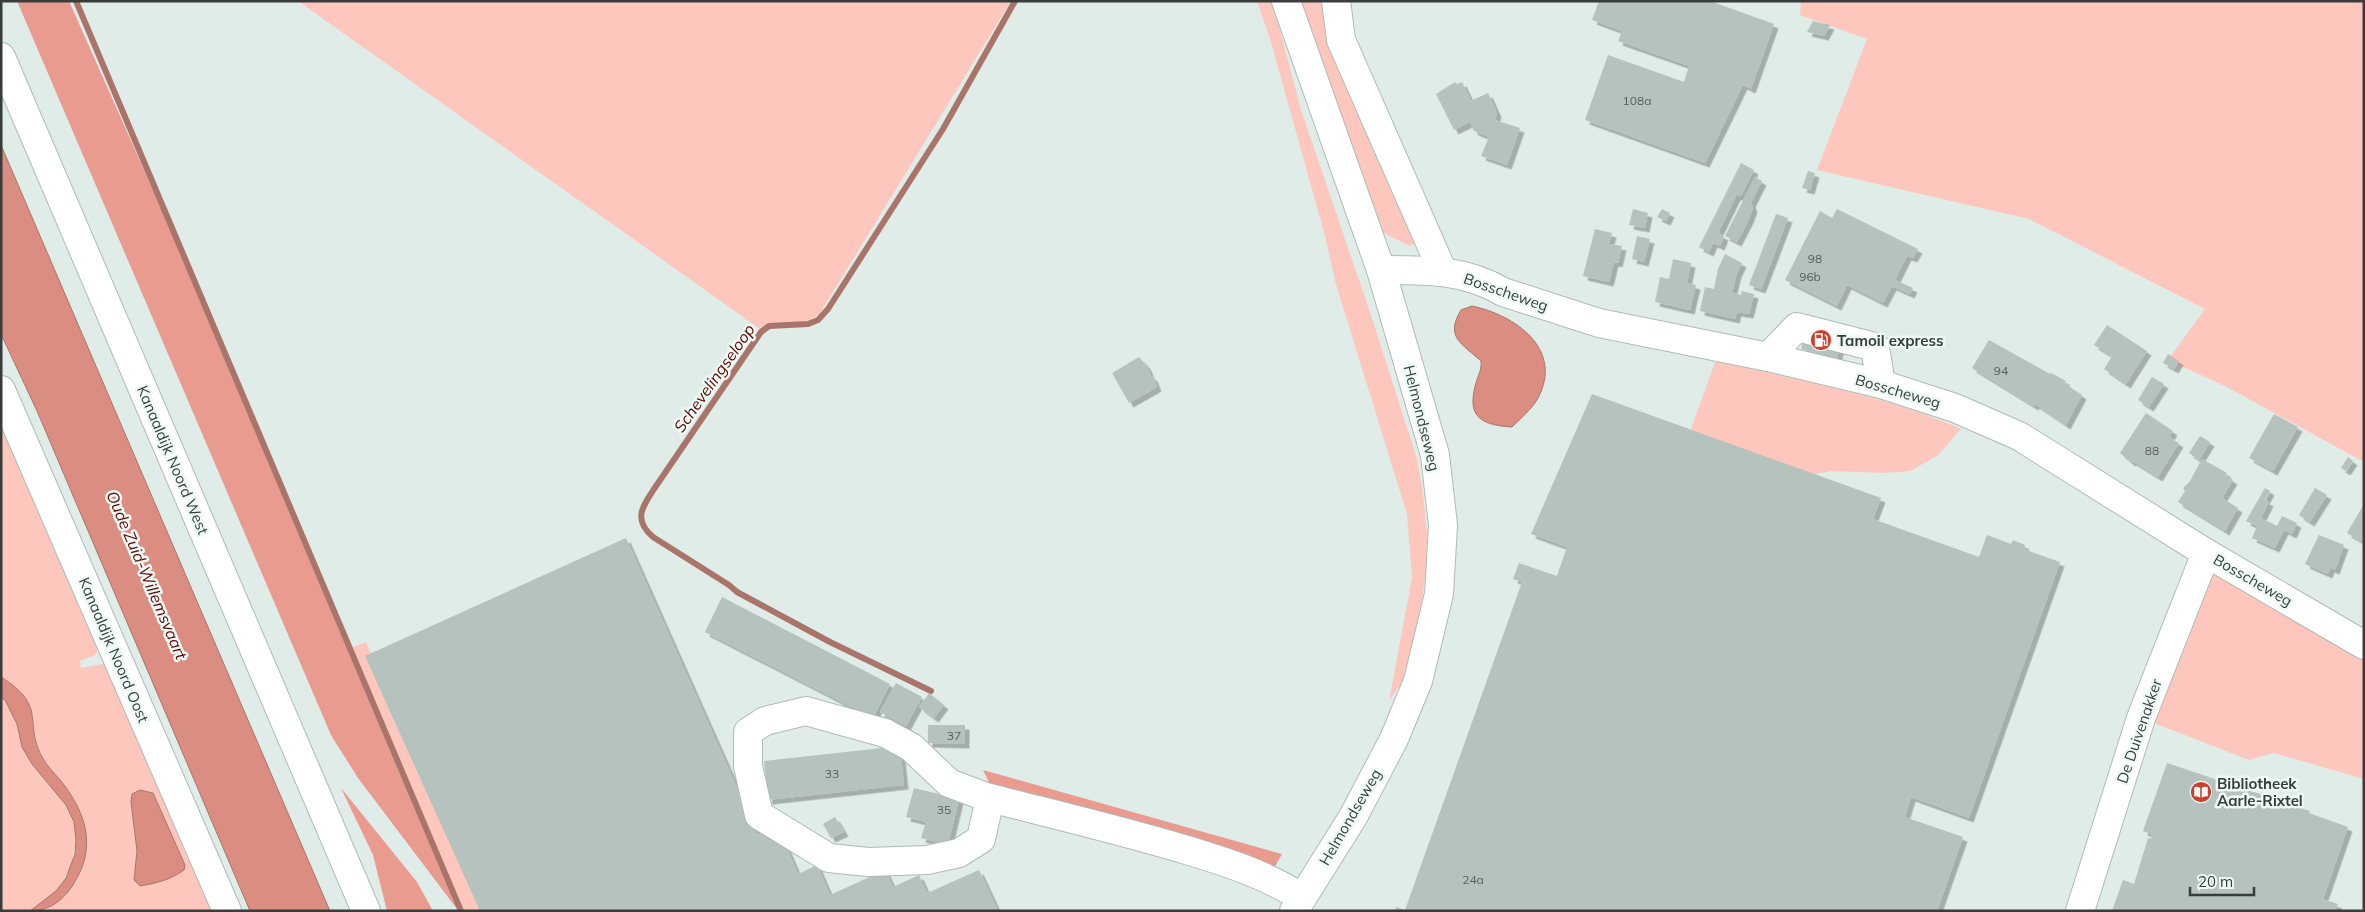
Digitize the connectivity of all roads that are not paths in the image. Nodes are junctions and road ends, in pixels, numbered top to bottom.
1 (1286, 1) edge
2 (1336, 1) edge
3 (1, 57) edge
4 (1381, 270) junction
5 (1442, 270) junction
6 (1768, 357) junction
7 (1880, 384) junction
8 (1, 390) edge
9 (2206, 553) junction
10 (2364, 645) edge
11 (990, 798) junction
12 (1298, 904) edge
13 (227, 911) edge
14 (366, 911) edge
15 (2080, 911) edge

1 - 4 street, Helmondseweg
2 - 5 street
3 - 14 street, Kanaaldijk Noord West
4 - 5 street, Bosscheweg
4 - 12 street, Helmondseweg
5 - 6 street, Bosscheweg
6 - 7 street, Bosscheweg
6 - 7 street
7 - 9 street, Bosscheweg
8 - 13 street, Kanaaldijk Noord Oost
9 - 10 street, Bosscheweg
9 - 15 street, De Duivenakker
11 - 11 street
11 - 12 street

